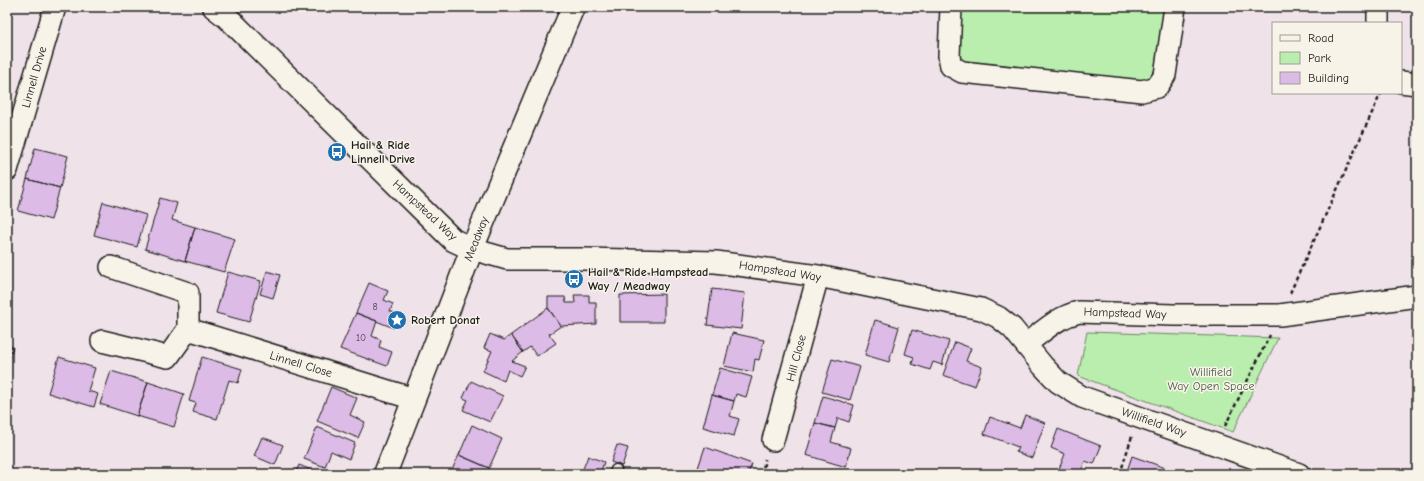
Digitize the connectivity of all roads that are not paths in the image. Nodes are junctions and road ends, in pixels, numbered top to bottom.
1 (55, 7) edge
2 (214, 7) edge
3 (573, 7) edge
4 (951, 7) edge
5 (1175, 7) edge
6 (1378, 7) edge
7 (1378, 22) edge
8 (1402, 82) edge
9 (1417, 84) edge
10 (7, 170) edge
11 (472, 249) junction
12 (112, 267) dead end
13 (818, 276) junction
14 (1417, 296) edge
15 (188, 329) junction
16 (102, 341) dead end
17 (1026, 344) junction
18 (414, 399) junction
19 (770, 447) road end
20 (385, 474) edge
21 (1299, 474) edge

1 - 10 street, Linnell Drive
2 - 11 street, Hampstead Way
3 - 11 street, Meadway
4 - 5 street
6 - 7 street
8 - 9 street
11 - 13 street, Hampstead Way
11 - 18 street, Meadway
12 - 15 street
13 - 17 street, Hampstead Way
13 - 19 street, Hill Close
14 - 17 street, Hampstead Way
15 - 16 street
15 - 18 street, Linnell Close
17 - 21 street, Willifield Way
18 - 20 street, Meadway

